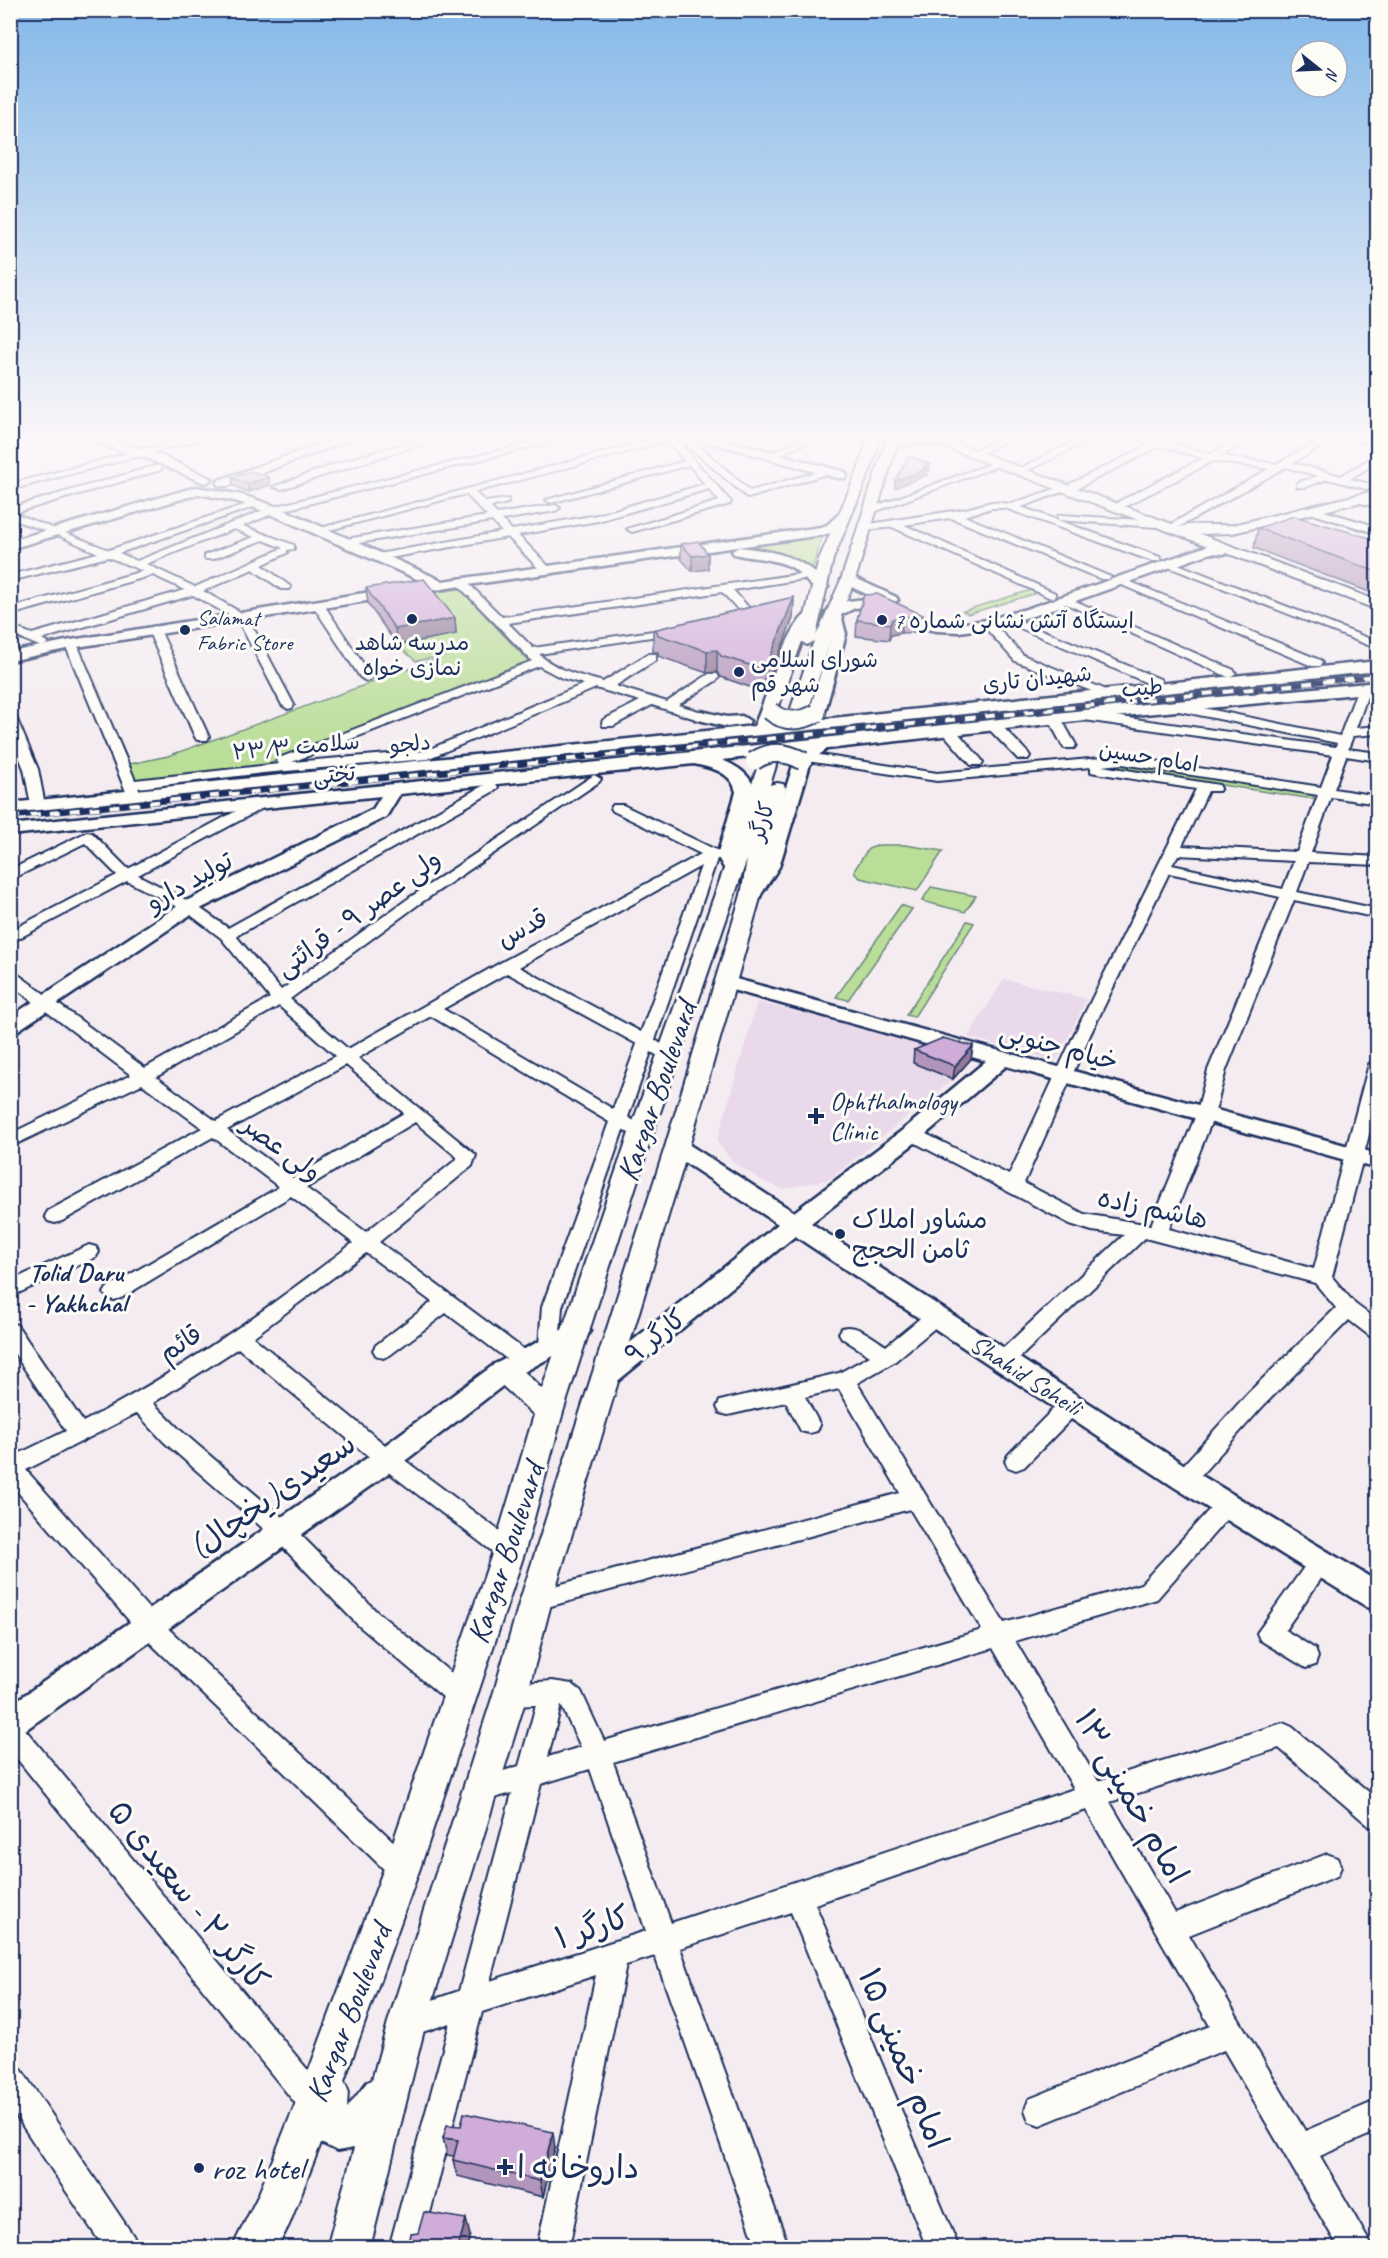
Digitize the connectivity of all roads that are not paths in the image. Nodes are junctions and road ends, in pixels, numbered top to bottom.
1 (85, 543) edge
2 (138, 543) edge
3 (191, 543) edge
4 (246, 543) edge
5 (276, 543) edge
6 (349, 543) edge
7 (456, 543) edge
8 (519, 543) edge
9 (743, 543) edge
10 (833, 543) edge
11 (855, 543) edge
12 (859, 543) edge
13 (934, 543) edge
14 (1023, 543) edge
15 (1114, 543) edge
16 (1193, 543) edge
17 (1203, 543) edge
18 (1215, 543) edge
19 (1230, 543) edge
20 (1223, 547) junction
21 (693, 551) junction
22 (109, 553) junction
23 (209, 557) dead end
24 (378, 557) junction
25 (826, 559) junction
26 (1156, 559) junction
27 (138, 564) junction
28 (254, 564) junction
29 (1170, 564) junction
30 (154, 571) junction
31 (547, 571) junction
32 (1302, 575) junction
33 (1105, 577) junction
34 (10, 578) edge
35 (848, 580) junction
36 (817, 581) junction
37 (1121, 581) junction
38 (461, 582) junction
39 (441, 585) junction
40 (285, 586) dead end
41 (725, 588) junction
42 (195, 591) junction
43 (1051, 595) junction
44 (1357, 596) junction
45 (873, 597) junction
46 (1377, 599) edge
47 (1066, 600) junction
48 (318, 604) junction
49 (1377, 607) edge
50 (10, 612) edge
51 (833, 613) junction
52 (750, 617) edge
53 (243, 618) junction
54 (1008, 619) junction
55 (500, 621) junction
56 (817, 623) junction
57 (988, 624) junction
58 (956, 625) junction
59 (693, 626) edge
60 (10, 629) edge
61 (154, 630) junction
62 (31, 638) junction
63 (71, 644) junction
64 (1377, 646) edge
65 (51, 648) junction
66 (531, 652) junction
67 (10, 657) edge
68 (651, 657) dead end
69 (540, 662) junction
70 (1316, 663) dead end
71 (1377, 666) edge
72 (1230, 674) dead end
73 (366, 677) dead end
74 (713, 677) dead end
75 (1156, 682) dead end
76 (600, 685) junction
77 (1371, 687) edge
78 (1098, 689) dead end
79 (650, 701) junction
80 (288, 705) dead end
81 (667, 706) junction
82 (1174, 706) junction
83 (781, 710) junction
84 (817, 712) junction
85 (1077, 715) junction
86 (701, 716) junction
87 (10, 717) edge
88 (1053, 718) junction
89 (727, 722) junction
90 (608, 723) dead end
91 (993, 725) junction
92 (761, 729) junction
93 (948, 730) junction
94 (1377, 730) edge
95 (202, 737) dead end
96 (668, 740) junction
97 (1344, 742) junction
98 (1069, 745) dead end
99 (787, 756) junction
100 (1023, 756) dead end
101 (1377, 756) edge
102 (690, 759) junction
103 (976, 762) dead end
104 (1074, 763) junction
105 (263, 769) junction
106 (594, 779) dead end
107 (1204, 786) junction
108 (491, 787) dead end
109 (132, 790) junction
110 (394, 790) junction
111 (745, 792) junction
112 (1324, 798) junction
113 (1377, 800) edge
114 (38, 805) junction
115 (258, 805) junction
116 (10, 807) edge
117 (618, 807) dead end
118 (1377, 812) edge
119 (10, 830) edge
120 (1173, 850) junction
121 (1302, 855) junction
122 (734, 857) junction
123 (1377, 861) edge
124 (1164, 868) junction
125 (126, 875) junction
126 (10, 876) edge
127 (1289, 894) junction
128 (751, 895) junction
129 (189, 907) junction
130 (1377, 914) edge
131 (227, 935) junction
132 (10, 938) edge
133 (506, 966) junction
134 (10, 976) edge
135 (694, 979) junction
136 (725, 982) junction
137 (280, 999) junction
138 (46, 1003) junction
139 (431, 1009) junction
140 (10, 1027) edge
141 (657, 1048) junction
142 (346, 1057) junction
143 (1002, 1058) junction
144 (1377, 1064) edge
145 (1065, 1075) junction
146 (144, 1076) junction
147 (416, 1114) junction
148 (1205, 1115) junction
149 (629, 1127) junction
150 (215, 1129) junction
151 (912, 1134) junction
152 (10, 1141) edge
153 (677, 1147) junction
154 (1355, 1156) junction
155 (1377, 1162) edge
156 (1014, 1185) junction
157 (293, 1188) junction
158 (55, 1216) dead end
159 (795, 1222) junction
160 (1149, 1232) junction
161 (367, 1243) junction
162 (89, 1252) dead end
163 (1322, 1278) junction
164 (10, 1290) edge
165 (114, 1293) dead end
166 (446, 1302) junction
167 (1348, 1309) junction
168 (936, 1316) junction
169 (10, 1330) edge
170 (576, 1331) junction
171 (1377, 1332) edge
172 (849, 1333) dead end
173 (239, 1337) junction
174 (549, 1345) junction
175 (383, 1350) dead end
176 (887, 1357) junction
177 (1003, 1361) junction
178 (514, 1365) junction
179 (605, 1377) junction
180 (844, 1380) junction
181 (791, 1392) junction
182 (139, 1402) junction
183 (1071, 1405) junction
184 (728, 1407) dead end
185 (549, 1412) junction
186 (809, 1425) dead end
187 (80, 1433) junction
188 (387, 1459) junction
189 (1016, 1461) dead end
190 (11, 1468) edge
191 (1184, 1479) junction
192 (915, 1498) junction
193 (1227, 1506) junction
194 (282, 1531) junction
195 (509, 1551) junction
196 (1320, 1563) junction
197 (1377, 1598) edge
198 (536, 1600) junction
199 (148, 1625) junction
200 (999, 1636) junction
201 (1306, 1657) dead end
202 (552, 1692) junction
203 (459, 1695) junction
204 (510, 1695) junction
205 (10, 1723) edge
206 (10, 1730) edge
207 (598, 1756) junction
208 (530, 1776) junction
209 (480, 1790) junction
210 (1093, 1795) junction
211 (1377, 1817) edge
212 (1327, 1867) dead end
213 (402, 1868) junction
214 (798, 1896) junction
215 (1169, 1929) junction
216 (663, 1940) junction
217 (614, 1956) junction
218 (471, 2002) junction
219 (407, 2022) junction
220 (1230, 2033) junction
221 (10, 2080) edge
222 (391, 2081) junction
223 (322, 2087) junction
224 (1040, 2110) dead end
225 (1377, 2115) edge
226 (1299, 2150) junction
227 (123, 2247) edge
228 (253, 2247) edge
229 (348, 2247) edge
230 (405, 2247) edge
231 (552, 2247) edge
232 (773, 2247) edge
233 (943, 2247) edge
234 (1358, 2247) edge

1 - 22 street
2 - 22 street
3 - 27 street
4 - 23 street
5 - 28 street
6 - 24 street
7 - 24 street
8 - 31 street
9 - 21 street
10 - 25 main road
11 - 25 main road
12 - 35 main road
13 - 43 street
14 - 33 street
15 - 26 street
16 - 26 street
17 - 20 main road
18 - 20 main road
19 - 20 main road
20 - 29 street
20 - 32 main road
21 - 31 street
21 - 36 street
22 - 27 street
22 - 34 street
24 - 39 street
25 - 36 main road
26 - 33 street
27 - 30 street
28 - 40 street
28 - 42 street
29 - 37 street
29 - 64 street
30 - 42 street
30 - 50 street
31 - 38 street
32 - 44 main road
32 - 46 main road
32 - 49 main road
33 - 43 street
35 - 45 street
35 - 51 main road
36 - 41 street
36 - 56 main road
37 - 47 street
37 - 70 street
38 - 39 street
38 - 55 street
39 - 48 street
41 - 52 street
41 - 55 street
42 - 53 street
42 - 62 street
43 - 58 street
44 - 46 main road
44 - 49 main road
45 - 51 street
45 - 58 street
47 - 54 street
47 - 72 street
48 - 53 street
48 - 73 street
51 - 56 main road
51 - 84 street
53 - 61 street
53 - 80 street
54 - 57 street
54 - 75 street
55 - 66 street
56 - 83 main road
56 - 83 street
57 - 58 street
57 - 78 street
59 - 66 street
60 - 62 street
61 - 63 street
61 - 95 street
62 - 65 street
63 - 65 street
63 - 109 street
65 - 67 street
66 - 69 street
68 - 76 street, سلامت ۲۳/۳
69 - 76 street
69 - 105 street
71 - 84 street, شهیدان تاری
74 - 81 street
76 - 79 street
76 - 105 street, سلامت ۲۳/۳
77 - 82 street, طیب
77 - 97 street
79 - 81 street
79 - 90 street
81 - 86 street
82 - 85 street, طیب
82 - 97 street
83 - 84 street, bridge
83 - 89 street
83 - 92 street
84 - 92 street, دلجو
85 - 88 street, طیب
85 - 97 street
86 - 89 street
86 - 96 street
87 - 114 street
88 - 91 street, طیب
88 - 98 street
89 - 92 street
91 - 93 street, طیب
91 - 100 street
92 - 96 street, دلجو
93 - 99 street, طیب
93 - 103 street
94 - 97 street
96 - 109 street, دلجو
97 - 101 street
97 - 112 street
99 - 102 street, تختی
99 - 104 street
99 - 111 street
99 - 122 main road
99 - 128 street, کارگر
102 - 110 street, تختی
102 - 111 street
104 - 107 street, امام حسین
104 - 112 street, امام حسین
105 - 109 street, سلامت ۲۳/۳
106 - 137 street, ولی عصر ۹ - قرائتی
107 - 112 street, امام حسین
107 - 120 street
108 - 131 street
109 - 114 street, دلجو
110 - 115 street, تختی
110 - 129 street, تولید دارو
111 - 122 street
112 - 113 street, امام حسین
112 - 118 street, امام حسین
112 - 121 street
114 - 116 street, دلجو
115 - 119 street, تختی
115 - 125 street
117 - 122 street
120 - 121 street
120 - 124 street
121 - 123 street
121 - 127 street
122 - 128 main road, Kargar Boulevard
122 - 133 street, قدس
122 - 135 main road, Kargar Boulevard
122 - 141 street
124 - 127 street
124 - 145 street
125 - 126 street
125 - 129 street
125 - 132 street
127 - 130 street
127 - 148 street
128 - 136 main road, Kargar Boulevard
129 - 131 street
129 - 138 street, تولید دارو
131 - 137 street
133 - 139 street, قدس
133 - 141 street
134 - 138 street, ولی عصر
135 - 136 main road
135 - 141 main road, Kargar Boulevard
136 - 143 street, خیام جنوبی
136 - 153 main road, Kargar Boulevard
137 - 142 street
137 - 146 street, ولی عصر ۹ - قرائتی
138 - 140 street, تولید دارو
138 - 146 street, ولی عصر
139 - 142 street, قدس
139 - 149 street
141 - 149 main road, Kargar Boulevard
142 - 147 street
142 - 150 street, قدس
143 - 145 street, خیام جنوبی
143 - 151 street, کارگر ۹
144 - 154 street
145 - 148 street, خیام جنوبی
145 - 156 street
146 - 150 street, ولی عصر
146 - 152 street, ولی عصر ۹ - قرائتی
147 - 157 street
147 - 161 street, قائم
148 - 154 street, خیام جنوبی
148 - 160 street
149 - 170 main road, Kargar Boulevard
149 - 174 street
150 - 157 street, ولی عصر
150 - 158 street, قدس
151 - 156 street, هاشم زاده
151 - 159 street, کارگر ۹
153 - 159 street, Shahid Soheili
153 - 179 main road, Kargar Boulevard
154 - 155 street, خیام جنوبی
154 - 163 street
156 - 160 street, هاشم زاده
157 - 161 street, ولی عصر
157 - 165 street
159 - 168 street, Shahid Soheili
159 - 179 street, کارگر ۹
160 - 163 street, هاشم زاده
160 - 177 street
161 - 166 street, ولی عصر
161 - 173 street, قائم
162 - 164 street
163 - 167 street
166 - 175 street
166 - 178 street, ولی عصر
167 - 171 street
167 - 191 street
168 - 176 street
168 - 177 street, Shahid Soheili
169 - 187 street
170 - 174 street, سعیدی(یخچال)
170 - 185 main road, Kargar Boulevard
172 - 176 street
173 - 182 street, قائم
173 - 188 street
174 - 178 street, سعیدی(یخچال)
176 - 180 street
177 - 183 street, Shahid Soheili
178 - 185 main road
178 - 188 street, سعیدی(یخچال)
179 - 198 main road, Kargar Boulevard
180 - 181 street
180 - 192 street, امام خمینی ۱۳
181 - 184 street
181 - 186 street
182 - 187 street, قائم
182 - 194 street
183 - 189 street
183 - 191 street, Shahid Soheili
185 - 195 main road, Kargar Boulevard
187 - 190 street, قائم
188 - 194 street, سعیدی(یخچال)
188 - 195 street
190 - 199 street
191 - 193 street, Shahid Soheili
192 - 198 street
192 - 200 street, امام خمینی ۱۳
193 - 196 street, Shahid Soheili
193 - 200 street
194 - 199 street, سعیدی(یخچال)
194 - 203 street
195 - 203 main road, Kargar Boulevard
196 - 197 street, Shahid Soheili
196 - 201 street
198 - 204 main road, Kargar Boulevard
199 - 205 street, سعیدی(یخچال)
199 - 213 street
200 - 207 street
200 - 210 street, امام خمینی ۱۳
202 - 204 street
202 - 207 street
202 - 208 street
203 - 213 main road, Kargar Boulevard
204 - 209 main road, Kargar Boulevard
206 - 223 street, کارگر ۲ - سعیدی ۵
207 - 208 street
207 - 216 street
208 - 209 street
208 - 218 street
209 - 219 main road, Kargar Boulevard
210 - 211 street, کارگر ۱
210 - 214 street, کارگر ۱
210 - 215 street, امام خمینی ۱۳
212 - 215 street
213 - 223 main road, Kargar Boulevard
214 - 216 street, کارگر ۱
214 - 233 street, امام خمینی ۱۵
215 - 220 street, امام خمینی ۱۳
216 - 217 street, کارگر ۱
216 - 232 street
217 - 218 street, کارگر ۱
217 - 231 street
218 - 219 street, کارگر ۱
218 - 230 street
219 - 222 main road, Kargar Boulevard
220 - 224 street
220 - 226 street, امام خمینی ۱۳
221 - 227 street
222 - 223 main road
222 - 229 main road, Kargar Boulevard
223 - 228 main road, Kargar Boulevard
225 - 226 street
226 - 234 street, امام خمینی ۱۳

